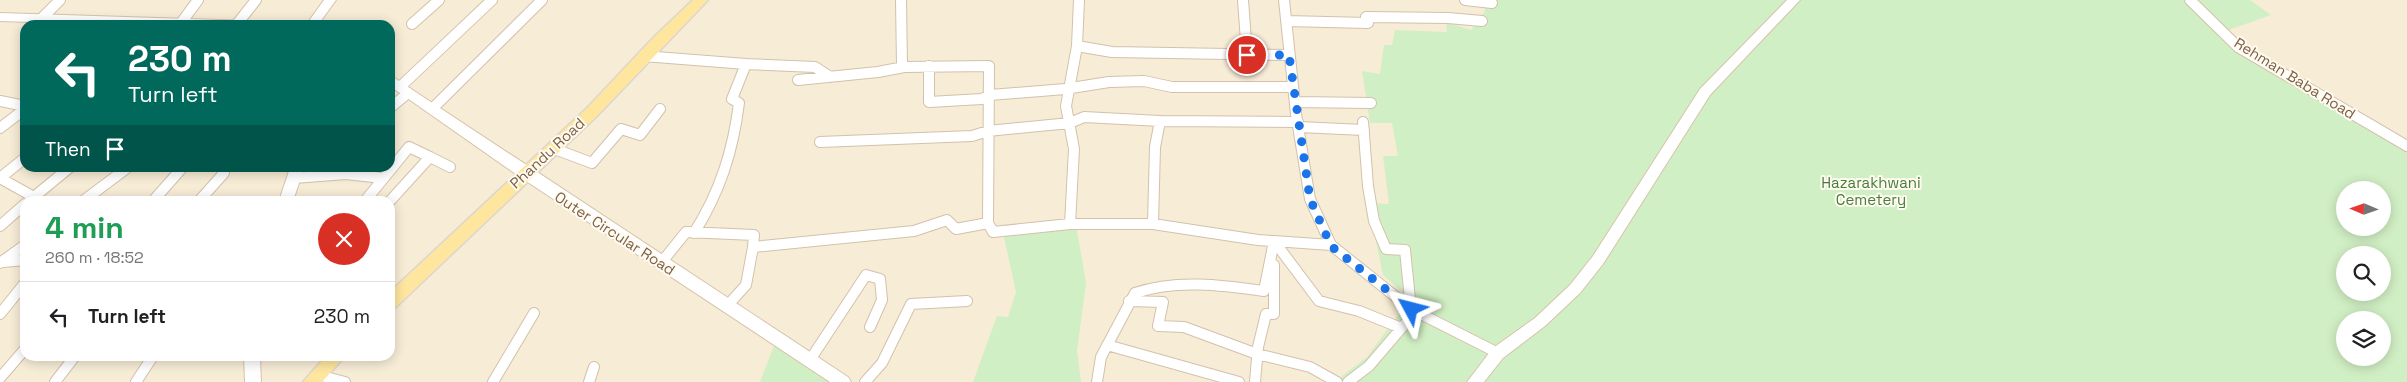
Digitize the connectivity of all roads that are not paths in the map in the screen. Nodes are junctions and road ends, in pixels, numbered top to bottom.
1 (60, 0) edge
2 (198, 0) edge
3 (256, 0) edge
4 (330, 0) edge
5 (439, 0) edge
6 (492, 0) edge
7 (542, 0) edge
8 (701, 0) edge
9 (897, 0) edge
10 (903, 0) edge
11 (1079, 0) edge
12 (1243, 0) edge
13 (1284, 0) edge
14 (1465, 0) edge
15 (1794, 0) edge
16 (2190, 0) edge
17 (1492, 3) dead end
18 (0, 17) edge
19 (42, 19) junction
20 (77, 20) edge
21 (183, 20) edge
22 (240, 20) edge
23 (316, 20) edge
24 (1286, 21) junction
25 (1482, 21) dead end
26 (412, 24) dead end
27 (1077, 46) junction
28 (1247, 55) junction
29 (1289, 55) junction
30 (643, 56) junction
31 (746, 64) junction
32 (904, 66) junction
33 (928, 66) junction
34 (830, 77) junction
35 (798, 80) dead end
36 (399, 87) edge
37 (1293, 87) junction
38 (1068, 89) junction
39 (990, 95) junction
40 (0, 101) edge
41 (1295, 102) junction
42 (1371, 103) dead end
43 (20, 106) edge
44 (432, 109) junction
45 (660, 109) dead end
46 (20, 111) edge
47 (1160, 121) junction
48 (1070, 123) junction
49 (1298, 125) junction
50 (0, 128) edge
51 (988, 131) junction
52 (820, 142) dead end
53 (2407, 146) edge
54 (552, 148) junction
55 (430, 157) junction
56 (20, 162) edge
57 (395, 164) edge
58 (450, 167) dead end
59 (65, 172) edge
60 (122, 172) edge
61 (178, 172) edge
62 (322, 172) edge
63 (352, 172) edge
64 (388, 172) edge
65 (224, 173) dead end
66 (296, 173) edge
67 (525, 174) junction
68 (0, 178) edge
69 (383, 178) junction
70 (29, 196) edge
71 (39, 196) edge
72 (90, 196) edge
73 (157, 196) edge
74 (204, 196) edge
75 (288, 196) edge
76 (369, 196) edge
77 (395, 196) edge
78 (20, 208) edge
79 (988, 223) junction
80 (1070, 224) junction
81 (1153, 224) junction
82 (0, 226) edge
83 (694, 233) junction
84 (1274, 241) junction
85 (1331, 246) junction
86 (753, 248) junction
87 (20, 249) edge
88 (20, 261) edge
89 (661, 262) junction
90 (1, 263) edge
91 (20, 289) edge
92 (395, 297) edge
93 (967, 302) dead end
94 (1129, 302) junction
95 (727, 306) junction
96 (1414, 310) junction
97 (534, 313) dead end
98 (0, 314) edge
99 (870, 327) dead end
100 (1401, 328) junction
101 (1107, 345) junction
102 (1498, 353) junction
103 (1257, 354) junction
104 (20, 355) edge
105 (810, 360) junction
106 (71, 361) edge
107 (151, 361) edge
108 (252, 361) edge
109 (332, 361) edge
110 (594, 368) dead end
111 (0, 378) edge
112 (314, 379) edge
113 (1220, 380) edge
114 (55, 382) edge
115 (136, 382) edge
116 (252, 382) edge
117 (345, 382) edge
118 (493, 382) edge
119 (589, 382) edge
120 (843, 382) edge
121 (865, 382) edge
122 (1097, 382) edge
123 (1239, 382) edge
124 (1254, 382) edge
125 (1337, 382) edge
126 (1348, 382) edge
127 (1475, 382) edge

1 - 19 street
2 - 21 street
3 - 22 street
4 - 23 main road
5 - 26 street
6 - 36 street
7 - 44 street
8 - 30 main road, Phandu Road
9 - 10 street
10 - 32 street
11 - 27 street
12 - 28 street
13 - 24 street
14 - 17 street
15 - 102 main road
16 - 53 street, Rehman Baba Road
18 - 19 main road
19 - 20 main road
24 - 25 street
24 - 29 street
27 - 28 street
27 - 38 street
28 - 29 street
29 - 37 street
30 - 31 street
30 - 54 main road, Phandu Road
31 - 34 street
31 - 83 street
32 - 33 street
32 - 34 street
33 - 39 street
33 - 39 street
34 - 35 street
36 - 44 main road, Outer Circular Road
37 - 38 street
37 - 41 street
38 - 39 street
38 - 48 street
39 - 51 street
40 - 43 street
41 - 42 street
41 - 49 street
44 - 67 main road, Outer Circular Road
45 - 54 street
46 - 50 street
47 - 48 street
47 - 49 street
47 - 81 street
48 - 51 street
48 - 80 street
49 - 85 street
49 - 96 street
51 - 52 street
51 - 79 street
54 - 67 main road, Phandu Road
55 - 57 street
55 - 58 street
55 - 77 street
56 - 68 street
59 - 71 street
60 - 72 street
61 - 73 street
62 - 66 street
63 - 69 street
64 - 69 street
65 - 74 street
66 - 75 main road
67 - 89 main road, Outer Circular Road
67 - 92 main road, Phandu Road
68 - 70 street
69 - 76 street
78 - 82 street
79 - 80 street
79 - 86 street
80 - 81 street
81 - 84 street
83 - 86 street
83 - 89 street
84 - 85 street
84 - 94 street
84 - 100 street
84 - 103 street
85 - 96 street
86 - 95 street
87 - 90 street
88 - 90 street
89 - 95 main road, Outer Circular Road
91 - 98 street
93 - 121 street
94 - 101 street
94 - 103 street
95 - 105 main road, Outer Circular Road
96 - 100 street
96 - 102 street
97 - 118 street
99 - 105 street
100 - 126 street
101 - 113 street
101 - 122 street
102 - 127 main road
103 - 124 street
103 - 125 street
104 - 111 street
105 - 120 main road, Outer Circular Road
106 - 114 street
107 - 115 street
108 - 116 main road
109 - 112 main road
110 - 119 street
112 - 117 street
113 - 123 street

